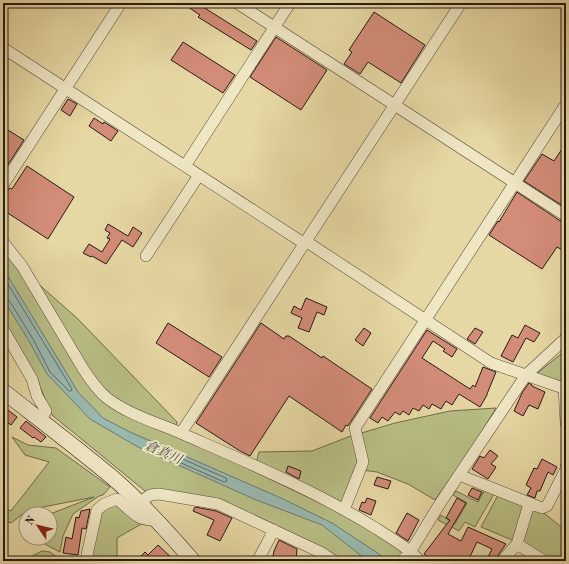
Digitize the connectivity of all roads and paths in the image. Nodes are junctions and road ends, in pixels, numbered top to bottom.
1 (121, 3) edge
2 (237, 3) edge
3 (290, 3) edge
4 (461, 3) edge
5 (274, 27) junction
6 (3, 48) edge
7 (66, 88) junction
8 (566, 104) edge
9 (396, 106) junction
10 (185, 166) junction
11 (199, 175) junction
12 (515, 183) junction
13 (3, 185) edge
14 (566, 216) edge
15 (3, 242) edge
16 (306, 243) junction
17 (146, 256) dead end
18 (426, 320) junction
19 (3, 329) edge
20 (566, 338) edge
21 (526, 375) junction
22 (565, 388) edge
23 (3, 391) edge
24 (40, 420) junction
25 (566, 423) edge
26 (182, 433) junction
27 (566, 466) edge
28 (459, 475) junction
29 (140, 503) junction
30 (529, 504) junction
31 (344, 510) junction
32 (156, 520) junction
33 (274, 530) junction
34 (517, 544) junction
35 (411, 551) junction
36 (91, 561) edge
37 (193, 561) edge
38 (259, 561) edge
39 (334, 561) edge
40 (402, 561) edge
41 (420, 561) edge
42 (502, 561) edge
43 (544, 561) edge

1 - 7 street
2 - 5 street
3 - 5 street
4 - 9 street
5 - 9 street
5 - 10 street
6 - 7 street
7 - 10 street
7 - 13 street
8 - 12 street
9 - 12 street
9 - 16 street
10 - 11 street
11 - 16 street
11 - 17 street
12 - 14 street
12 - 18 street
15 - 26 street
16 - 18 street
16 - 26 street
18 - 21 street
18 - 31 street
19 - 24 street
20 - 21 street
21 - 22 street
21 - 28 street
22 - 25 street
23 - 24 street
24 - 29 street
26 - 31 street
27 - 30 street
28 - 30 street
28 - 35 street
29 - 32 street
29 - 33 street
30 - 34 street
31 - 35 street
32 - 36 street
32 - 37 street
33 - 38 street
33 - 39 street
34 - 42 street
34 - 43 street
35 - 40 street
35 - 41 street

